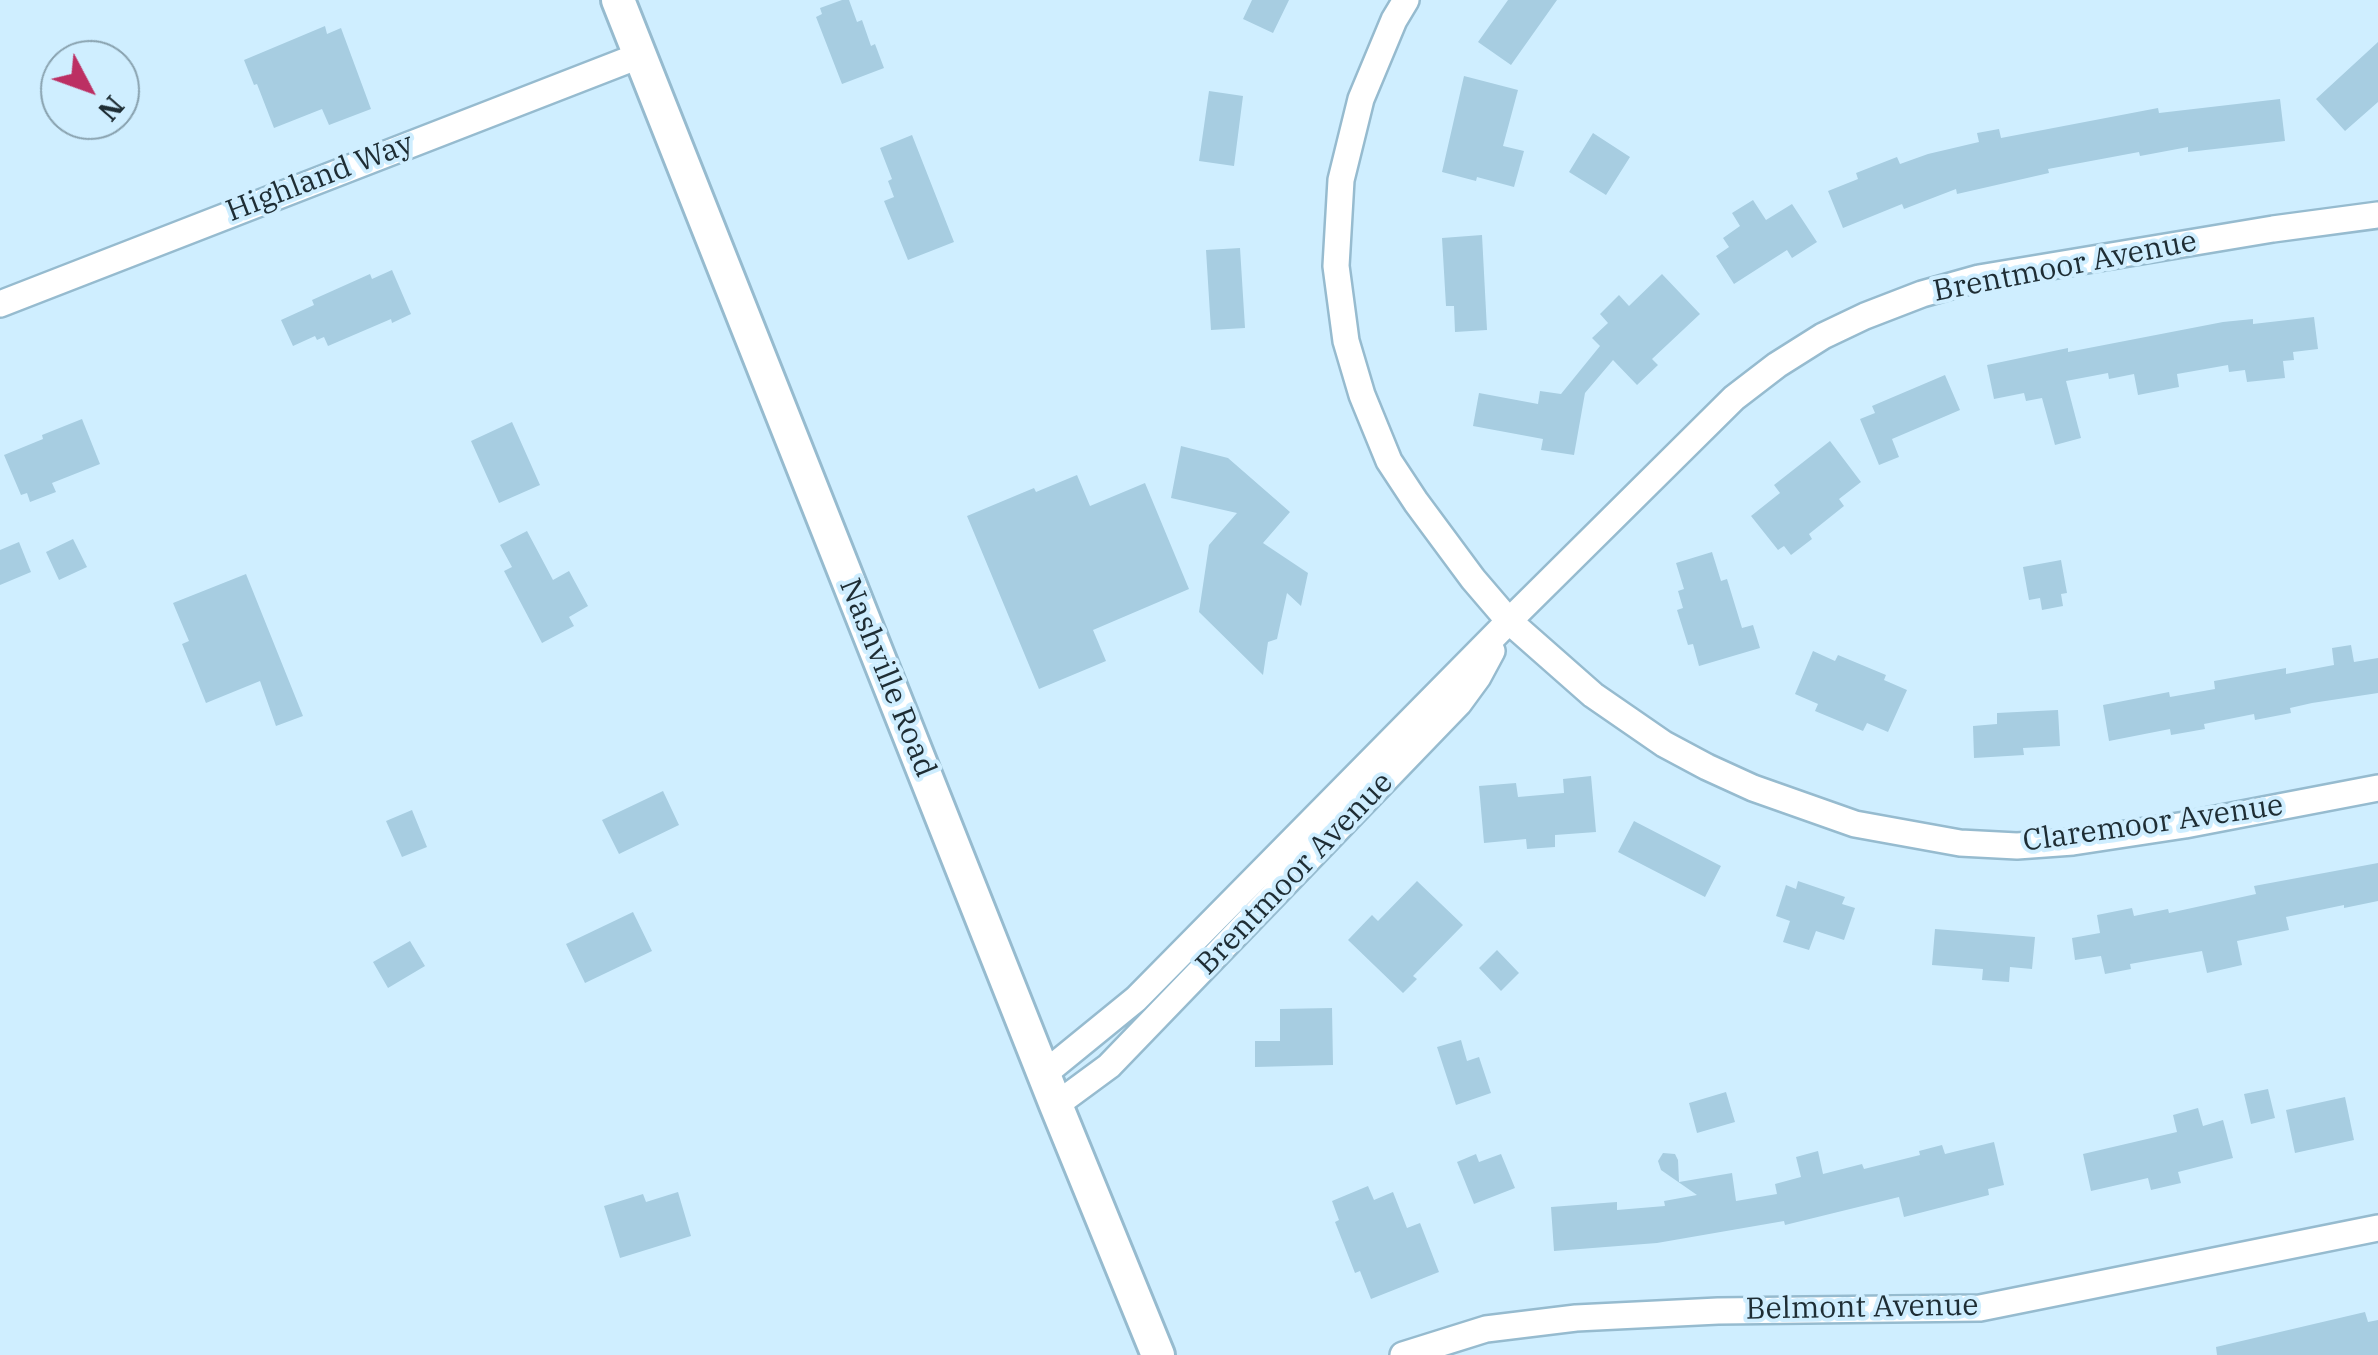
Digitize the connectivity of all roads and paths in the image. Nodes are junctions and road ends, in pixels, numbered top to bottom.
1 (618, 0) edge
2 (1406, 0) edge
3 (641, 55) junction
4 (2378, 214) edge
5 (0, 304) edge
6 (1509, 621) junction
7 (2378, 788) edge
8 (1050, 1090) junction
9 (2378, 1228) edge
10 (1158, 1355) edge
11 (1402, 1355) edge

1 - 3 main road, Nashville Road
2 - 6 street, Claremoor Avenue
3 - 5 street, Highland Way
3 - 8 main road, Nashville Road
4 - 6 street, Brentmoor Avenue
6 - 7 street, Claremoor Avenue
6 - 8 street, Brentmoor Avenue
8 - 10 main road, Nashville Road
9 - 11 street, Belmont Avenue

